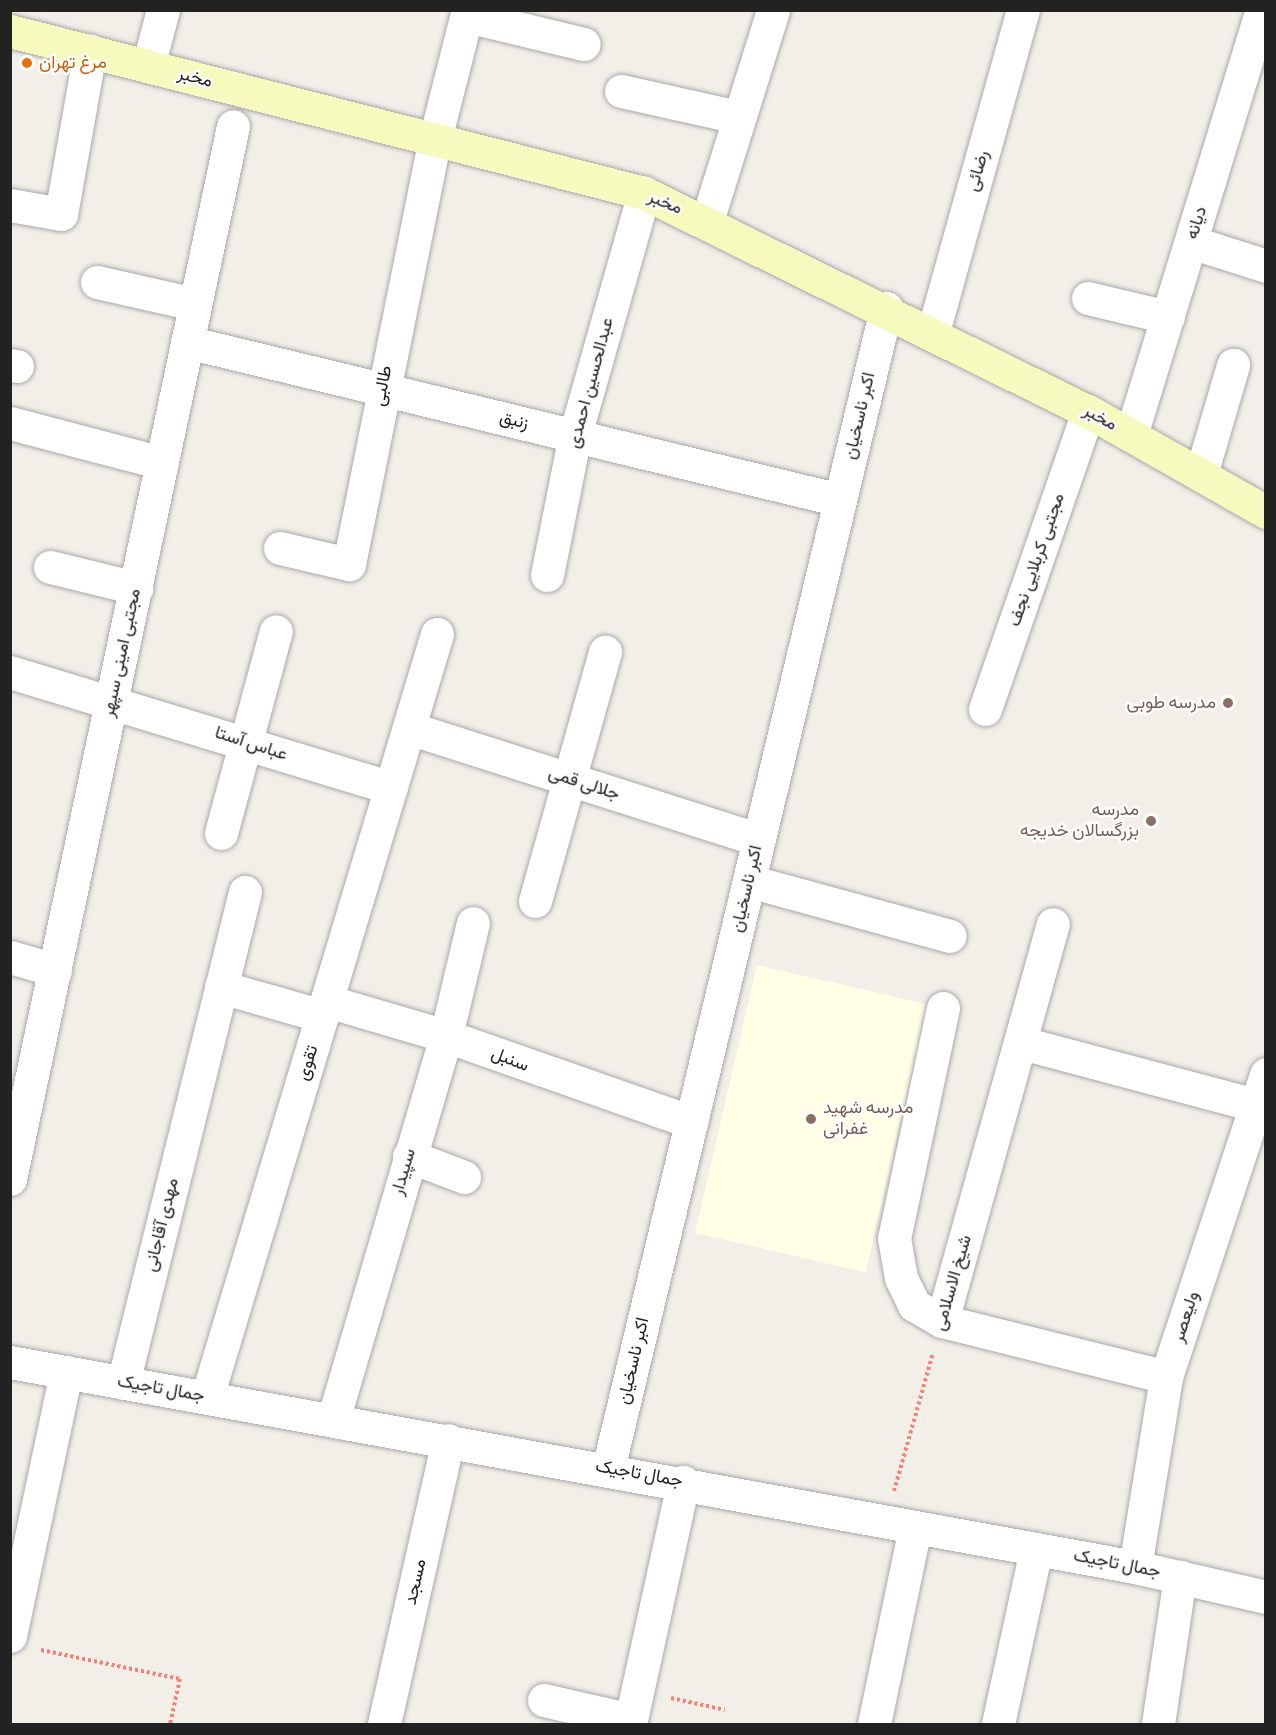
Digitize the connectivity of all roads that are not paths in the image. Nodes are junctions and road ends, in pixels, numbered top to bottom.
1 (163, 10) edge
2 (773, 10) edge
3 (1023, 10) edge
4 (1262, 10) edge
5 (467, 13) edge
6 (10, 31) edge
7 (584, 44) dead end
8 (90, 51) junction
9 (148, 66) junction
10 (621, 91) dead end
11 (738, 117) junction
12 (232, 126) dead end
13 (435, 140) junction
14 (644, 193) junction
15 (11, 207) edge
16 (707, 221) junction
17 (1191, 242) junction
18 (1266, 267) edge
19 (97, 282) dead end
20 (1088, 298) dead end
21 (195, 304) junction
22 (886, 308) junction
23 (1168, 317) junction
24 (933, 332) junction
25 (187, 342) junction
26 (1233, 365) dead end
27 (382, 389) junction
28 (1089, 411) junction
29 (10, 423) edge
30 (575, 435) junction
31 (1131, 435) junction
32 (162, 463) junction
33 (1201, 474) junction
34 (840, 500) junction
35 (1266, 512) edge
36 (280, 548) dead end
37 (50, 567) dead end
38 (547, 575) dead end
39 (136, 588) junction
40 (276, 631) dead end
41 (437, 634) dead end
42 (605, 651) dead end
43 (10, 672) edge
44 (112, 700) junction
45 (986, 709) dead end
46 (409, 728) junction
47 (245, 741) junction
48 (570, 780) junction
49 (391, 788) junction
50 (221, 833) dead end
51 (759, 840) junction
52 (749, 881) junction
53 (245, 892) dead end
54 (535, 901) dead end
55 (474, 923) dead end
56 (1053, 924) dead end
57 (950, 936) dead end
58 (10, 957) edge
59 (55, 970) junction
60 (221, 987) junction
61 (325, 1008) junction
62 (943, 1008) dead end
63 (446, 1036) junction
64 (1022, 1044) junction
65 (1266, 1074) edge
66 (1255, 1105) junction
67 (691, 1122) junction
68 (1255, 1146) edge
69 (408, 1156) junction
70 (464, 1177) dead end
71 (10, 1179) edge
72 (942, 1321) junction
73 (10, 1362) edge
74 (66, 1372) junction
75 (1166, 1377) junction
76 (123, 1383) junction
77 (207, 1397) junction
78 (333, 1420) junction
79 (448, 1440) junction
80 (608, 1469) junction
81 (683, 1482) junction
82 (900, 1524) junction
83 (1036, 1549) junction
84 (1135, 1567) junction
85 (1180, 1577) junction
86 (1266, 1597) edge
87 (22, 1642) edge
88 (544, 1700) dead end
89 (633, 1712) edge
90 (384, 1725) edge
91 (874, 1725) edge
92 (998, 1725) edge
93 (1158, 1725) edge

1 - 9 street
2 - 11 street
3 - 24 street, رضائی
4 - 17 street, دیانه
5 - 7 street
5 - 13 street, طالبی
6 - 8 main road, مخبر
8 - 9 main road, مخبر
8 - 15 street
9 - 13 main road, مخبر
10 - 11 street
11 - 16 street
12 - 21 street, مجتبی امینی سپهر
13 - 14 main road, مخبر
13 - 27 street, طالبی
14 - 16 main road, مخبر
14 - 30 street, عبدالحسین احمدی
16 - 22 main road, مخبر
17 - 18 street
17 - 23 street, دیانه
19 - 21 street
20 - 23 street
21 - 25 street, مجتبی امینی سپهر
22 - 24 main road, مخبر
22 - 34 street, اکبر ناسخیان
23 - 31 street, دیانه
24 - 28 main road, مخبر
25 - 27 street, زنبق
25 - 32 street, مجتبی امینی سپهر
26 - 33 street
27 - 30 street, زنبق
27 - 36 street, طالبی
28 - 31 main road, مخبر
28 - 45 street, مجتبی کربلایی نجف
29 - 32 street
30 - 34 street, زنبق
30 - 38 street, عبدالحسین احمدی
31 - 33 main road, مخبر
32 - 39 street, مجتبی امینی سپهر
33 - 35 main road, مخبر
34 - 51 street, اکبر ناسخیان
37 - 39 street
39 - 44 street, مجتبی امینی سپهر
40 - 47 street
41 - 46 street, تقوی
42 - 48 street
43 - 44 street, عباس آستا
44 - 47 street, عباس آستا
44 - 59 street, مجتبی امینی سپهر
46 - 48 street, جلالی قمی
46 - 49 street, تقوی
47 - 49 street, عباس آستا
47 - 50 street
48 - 51 street, جلالی قمی
48 - 54 street
49 - 61 street, تقوی
51 - 52 street, اکبر ناسخیان
52 - 57 street
52 - 67 street, اکبر ناسخیان
53 - 60 street, مهدی آقاجانی
55 - 63 street, سپیدار
56 - 64 street, شیخ الاسلامی
58 - 59 street
59 - 71 street, مجتبی امینی سپهر
60 - 61 street, سنبل
60 - 76 street, مهدی آقاجانی
61 - 63 street, سنبل
61 - 77 street, تقوی
62 - 72 street
63 - 67 street, سنبل
63 - 69 street, سپیدار
64 - 66 street
64 - 72 street, شیخ الاسلامی
65 - 66 street, ولیعصر
66 - 68 street, ولیعصر
67 - 80 street, اکبر ناسخیان
68 - 75 street, ولیعصر
69 - 70 street
69 - 78 street, سپیدار
72 - 75 street
73 - 74 street, جمال تاجیک
74 - 76 street, جمال تاجیک
74 - 87 street
75 - 84 street, ولیعصر
76 - 77 street, جمال تاجیک
77 - 78 street, جمال تاجیک
78 - 79 street, جمال تاجیک
79 - 80 street, جمال تاجیک
79 - 90 street, مسجد
80 - 81 street, جمال تاجیک
81 - 82 street, جمال تاجیک
81 - 89 street
82 - 83 street, جمال تاجیک
82 - 91 street
83 - 84 street, جمال تاجیک
83 - 92 street
84 - 85 street, جمال تاجیک
85 - 86 street, جمال تاجیک
85 - 93 street
88 - 89 street

